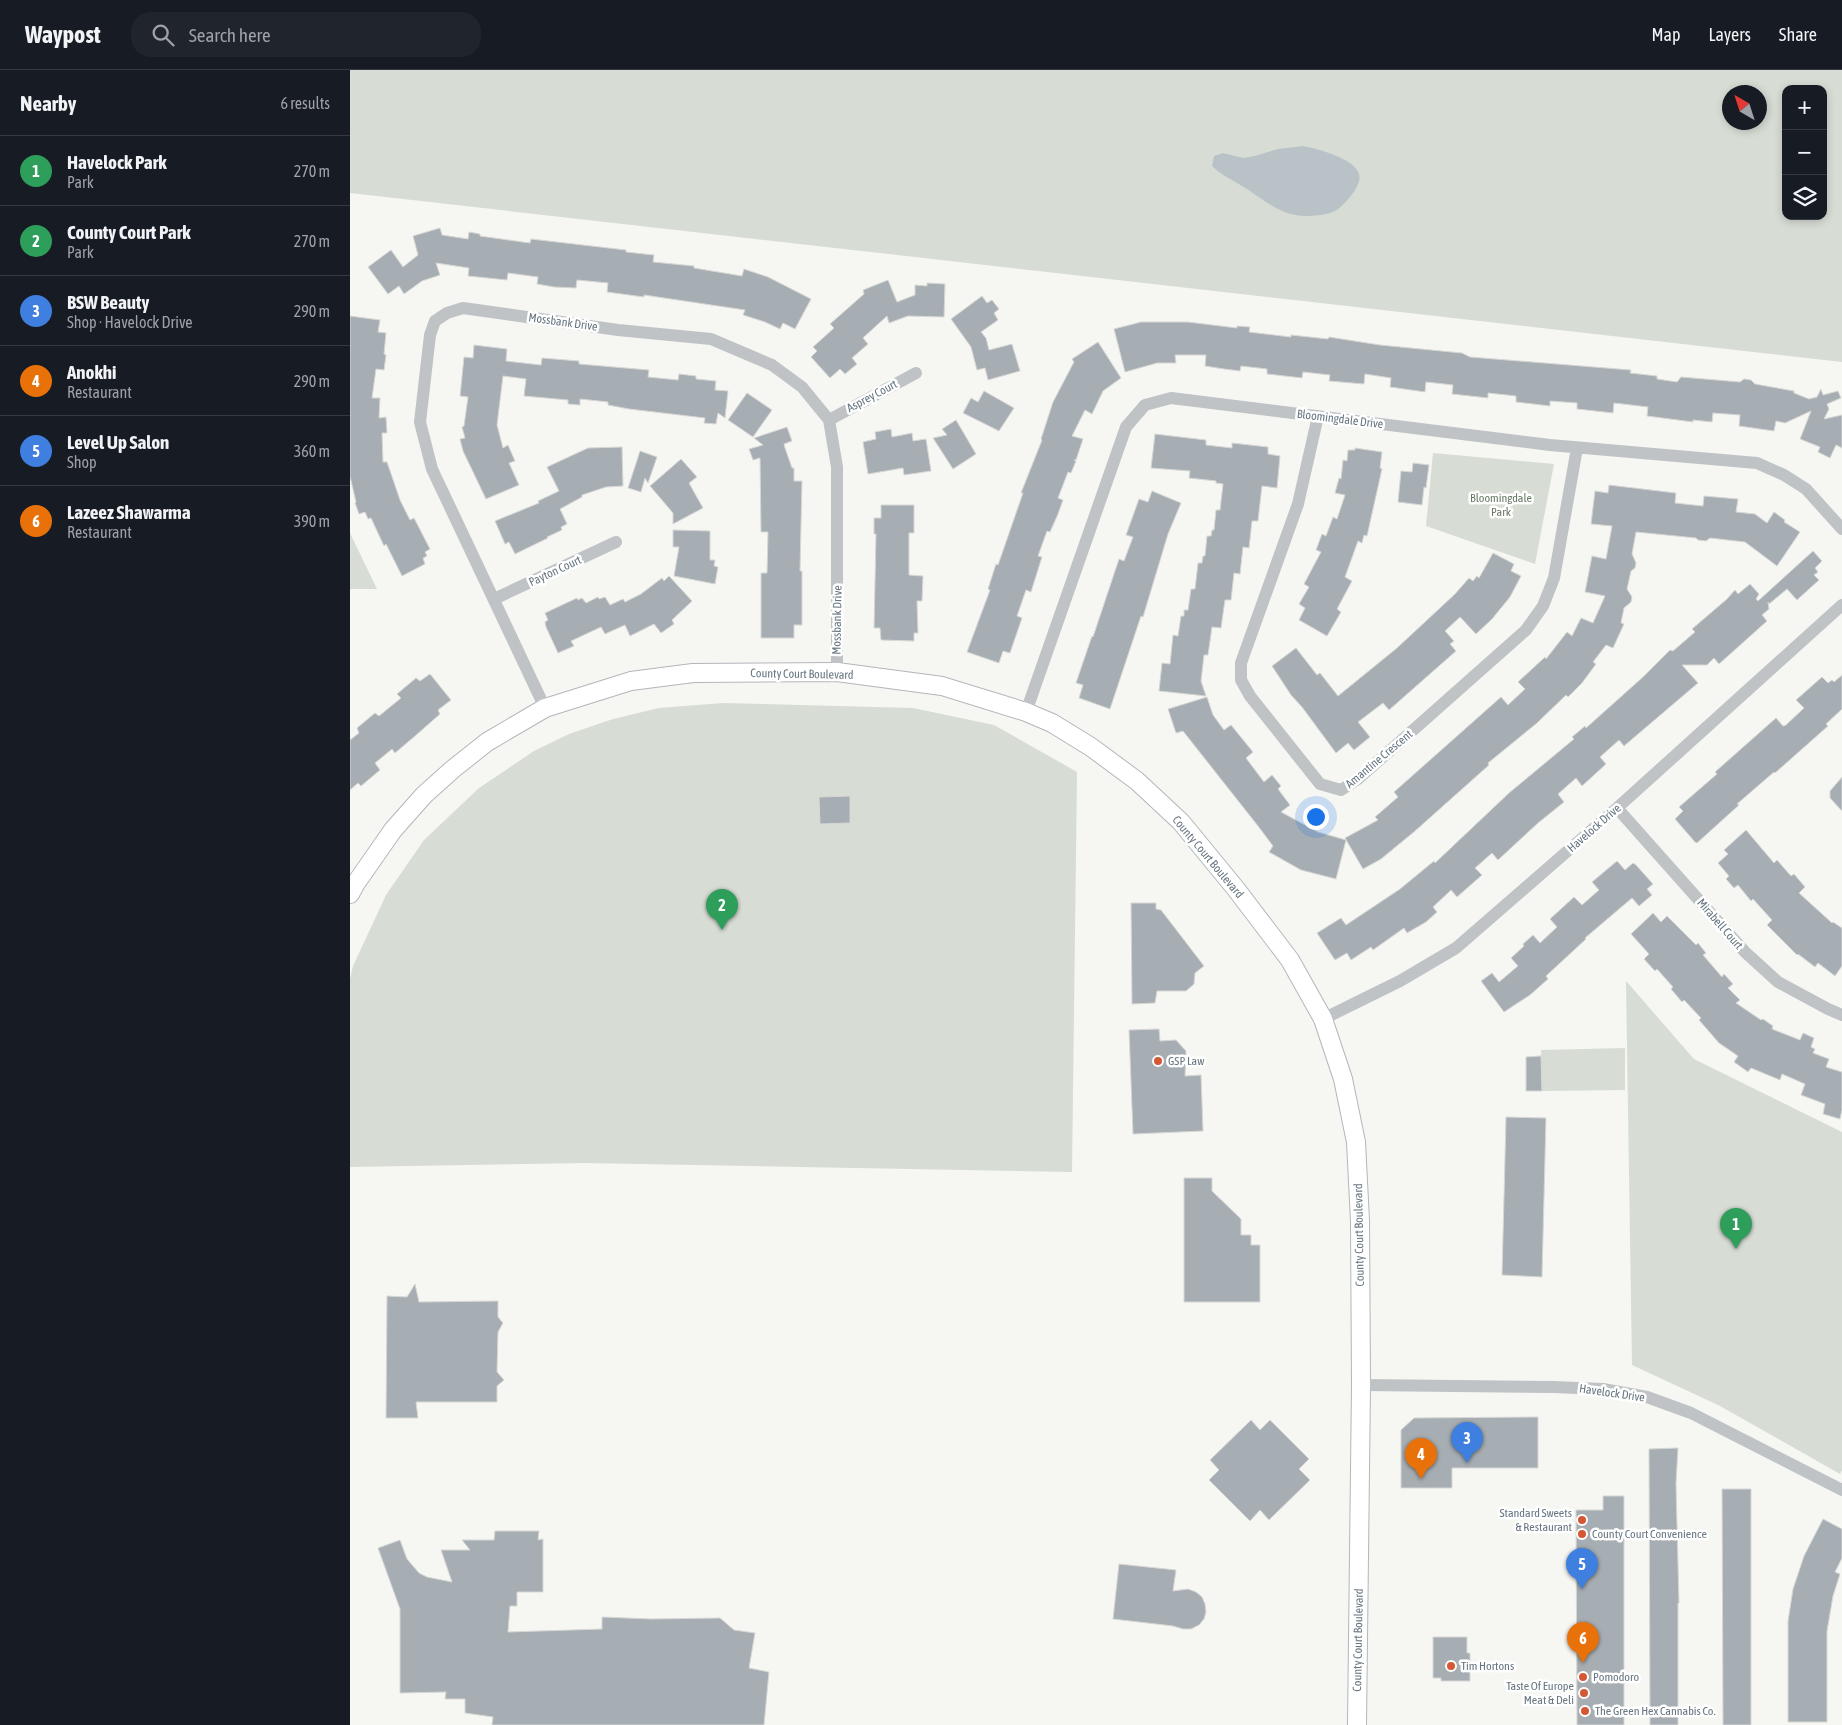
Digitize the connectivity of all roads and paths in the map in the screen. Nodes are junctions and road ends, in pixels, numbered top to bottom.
1 (916, 373) dead end
2 (1318, 416) junction
3 (829, 420) junction
4 (1577, 448) junction
5 (1842, 529) edge
6 (616, 542) dead end
7 (494, 599) junction
8 (1842, 605) edge
9 (837, 672) junction
10 (545, 708) junction
11 (1026, 712) junction
12 (1617, 808) junction
13 (355, 886) edge
14 (1842, 1015) edge
15 (1323, 1019) junction
16 (1361, 1385) junction
17 (1842, 1490) edge
18 (1357, 1725) edge

1 - 3 street, Asprey Court
2 - 4 street, Bloomingdale Drive
2 - 4 street, Amantine Crescent
2 - 11 street, Bloomingdale Drive
3 - 7 street, Mossbank Drive
3 - 9 street, Mossbank Drive
4 - 5 street, Bloomingdale Drive
6 - 7 street, Payton Court
7 - 10 street, Mossbank Drive
8 - 12 street, Havelock Drive
9 - 10 street, County Court Boulevard
9 - 11 street, County Court Boulevard
10 - 13 street, County Court Boulevard
11 - 15 street, County Court Boulevard
12 - 14 street, Mirabell Court
12 - 15 street, Havelock Drive
15 - 16 street, County Court Boulevard
16 - 17 street, Havelock Drive
16 - 18 street, County Court Boulevard

